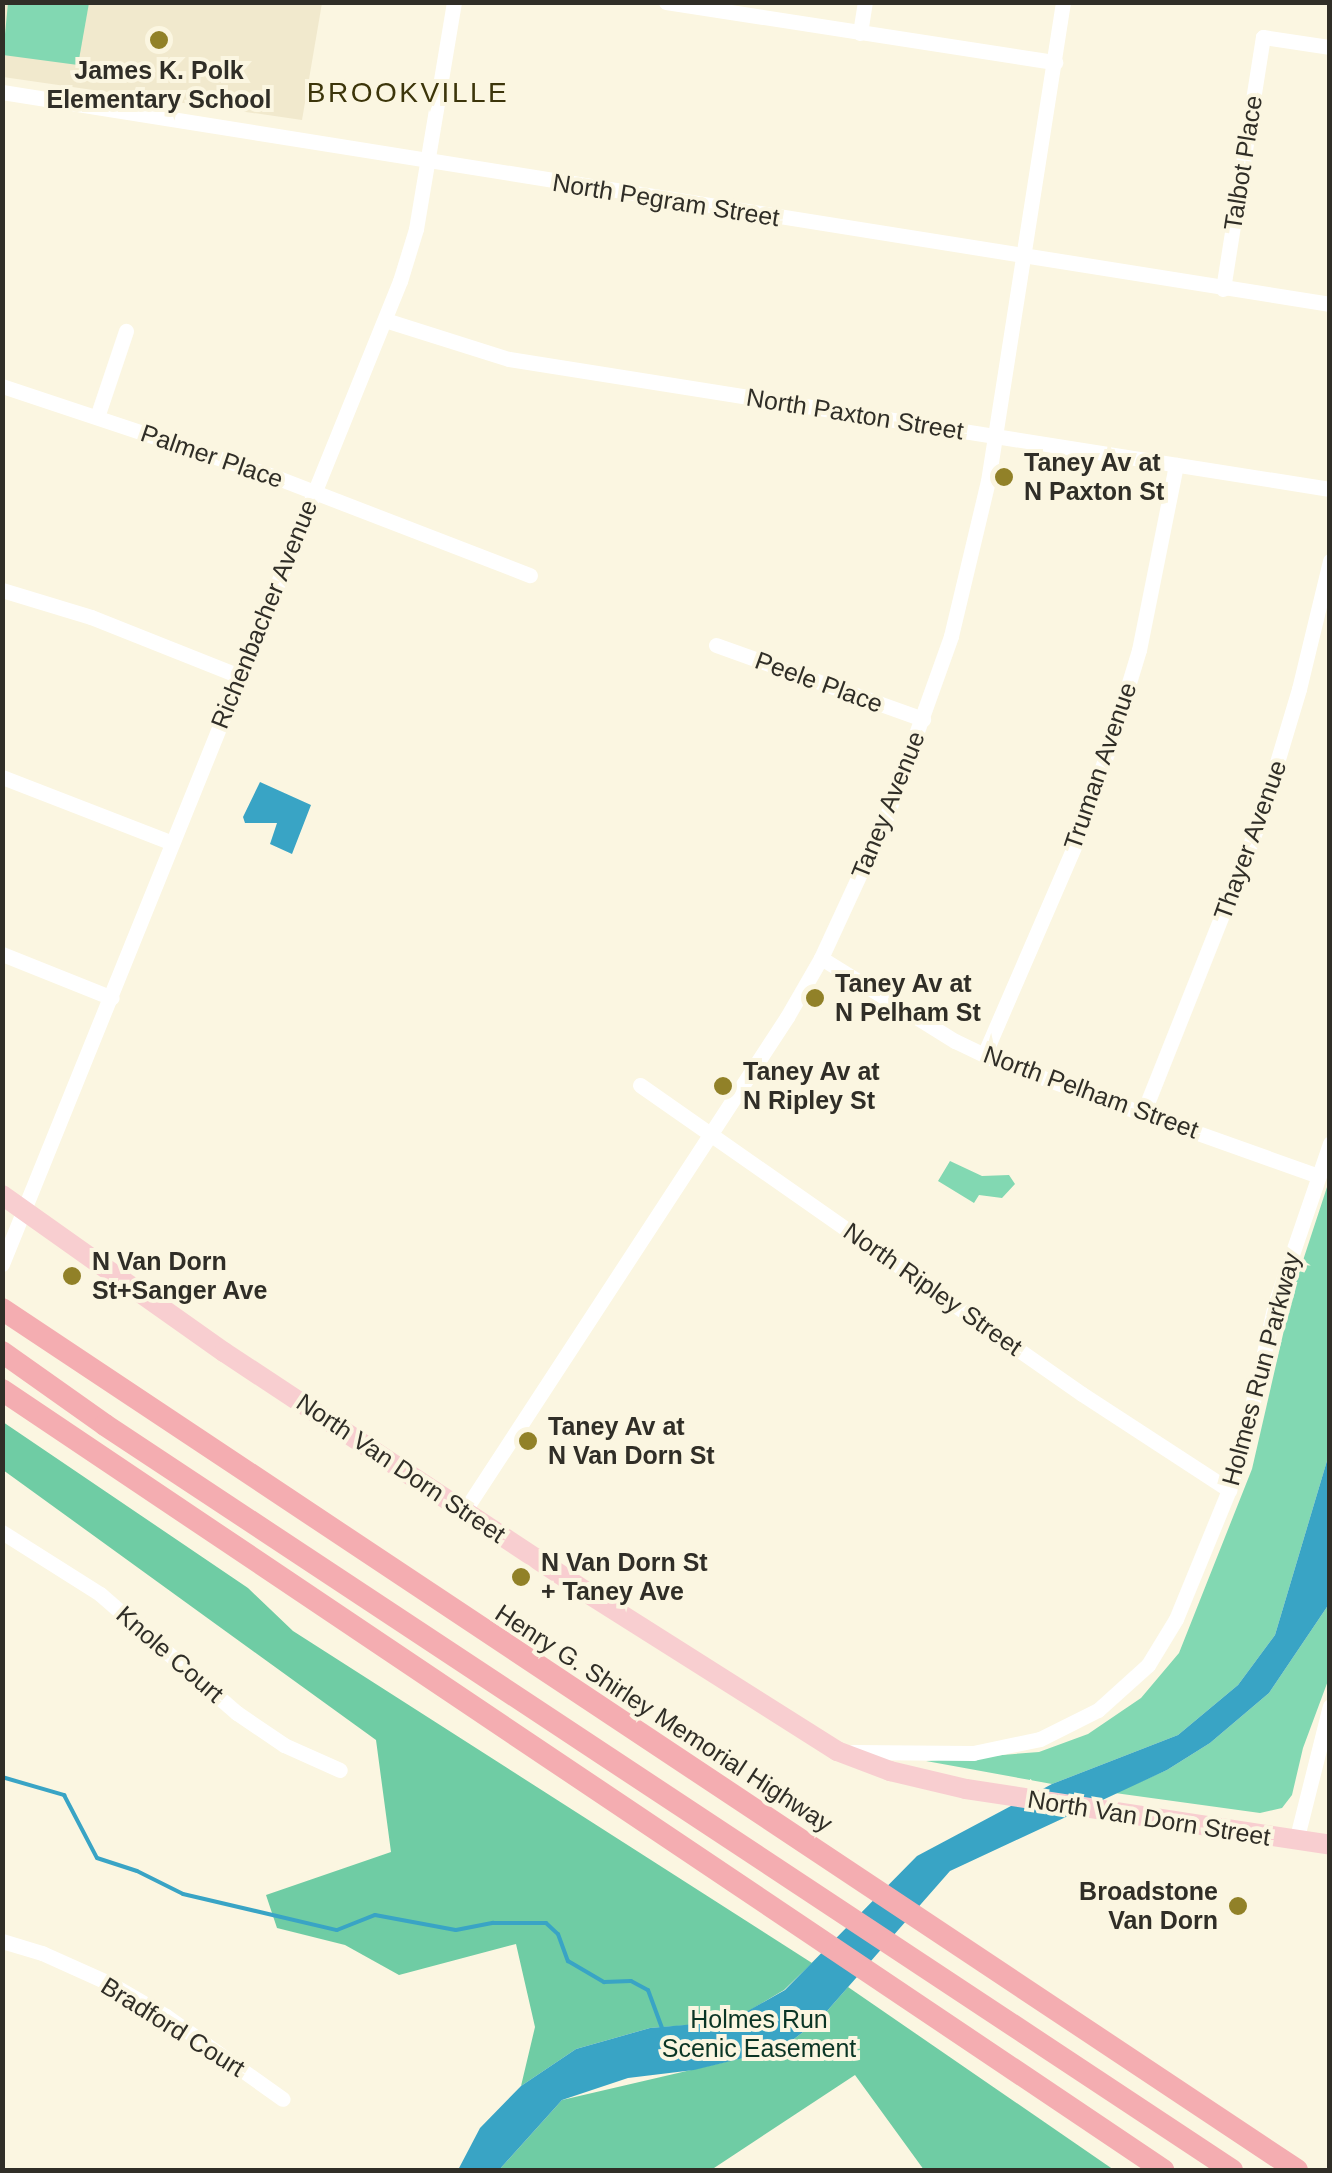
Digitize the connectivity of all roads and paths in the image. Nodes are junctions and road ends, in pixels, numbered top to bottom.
1 (454, 2) edge
2 (666, 2) edge
3 (865, 2) edge
4 (1063, 2) edge
5 (860, 33) junction
6 (1330, 47) edge
7 (1055, 62) junction
8 (2, 92) edge
9 (427, 162) junction
10 (1025, 257) junction
11 (1223, 289) junction
12 (1330, 304) edge
13 (386, 320) junction
14 (126, 331) dead end
15 (2, 386) edge
16 (97, 417) junction
17 (996, 438) junction
18 (1176, 464) junction
19 (1330, 489) edge
20 (314, 491) junction
21 (1330, 561) edge
22 (530, 575) dead end
23 (2, 590) edge
24 (716, 645) dead end
25 (238, 675) junction
26 (923, 719) junction
27 (2, 777) edge
28 (170, 842) junction
29 (2, 954) edge
30 (821, 958) junction
31 (112, 998) junction
32 (984, 1055) junction
33 (640, 1085) dead end
34 (1144, 1111) junction
35 (713, 1134) junction
36 (1330, 1143) edge
37 (1318, 1176) junction
38 (2, 1196) edge
39 (24, 1212) junction
40 (2, 1264) edge
41 (5, 1310) edge
42 (2, 1352) edge
43 (2, 1390) edge
44 (1228, 1490) junction
45 (465, 1510) junction
46 (2, 1532) edge
47 (1330, 1706) edge
48 (837, 1750) junction
49 (340, 1770) dead end
50 (1296, 1841) junction
51 (1330, 1845) edge
52 (2, 1941) edge
53 (283, 2099) dead end
54 (1162, 2170) edge
55 (1232, 2170) edge
56 (1297, 2170) edge

1 - 9 street, Richenbacher Avenue
2 - 5 street
3 - 5 street
4 - 7 street, Taney Avenue
5 - 7 street
6 - 11 street, Talbot Place
7 - 10 street, Taney Avenue
8 - 9 street, North Pegram Street
9 - 10 street, North Pegram Street
9 - 13 street, Richenbacher Avenue
10 - 11 street, North Pegram Street
10 - 17 street, Taney Avenue
11 - 12 street, North Pegram Street
13 - 17 street, North Paxton Street
13 - 20 street, Richenbacher Avenue
14 - 16 street
15 - 16 street, Palmer Place
16 - 20 street, Palmer Place
17 - 18 street, North Paxton Street
17 - 26 street, Taney Avenue
18 - 19 street, North Paxton Street
18 - 32 street, Truman Avenue
20 - 22 street, Palmer Place
20 - 25 street, Richenbacher Avenue
21 - 34 street, Thayer Avenue
23 - 25 street
24 - 26 street, Peele Place
25 - 28 street, Richenbacher Avenue
26 - 30 street, Taney Avenue
27 - 28 street
28 - 31 street, Richenbacher Avenue
29 - 31 street
30 - 32 street, North Pelham Street
30 - 35 street, Taney Avenue
31 - 39 street, Richenbacher Avenue
32 - 34 street, North Pelham Street
33 - 35 street, North Ripley Street
34 - 37 street, North Pelham Street
35 - 44 street, North Ripley Street
35 - 45 street, Taney Avenue
36 - 37 street, Holmes Run Parkway
37 - 44 street, Holmes Run Parkway
38 - 39 main road, North Van Dorn Street
39 - 40 street, Richenbacher Avenue
39 - 45 main road, North Van Dorn Street
41 - 56 highway, Henry G. Shirley Memorial Highway
42 - 55 highway
43 - 54 highway
44 - 48 street, Holmes Run Parkway
45 - 48 main road, North Van Dorn Street
46 - 49 street, Knole Court
47 - 50 street
48 - 50 main road, North Van Dorn Street
50 - 51 main road, North Van Dorn Street
52 - 53 street, Bradford Court

